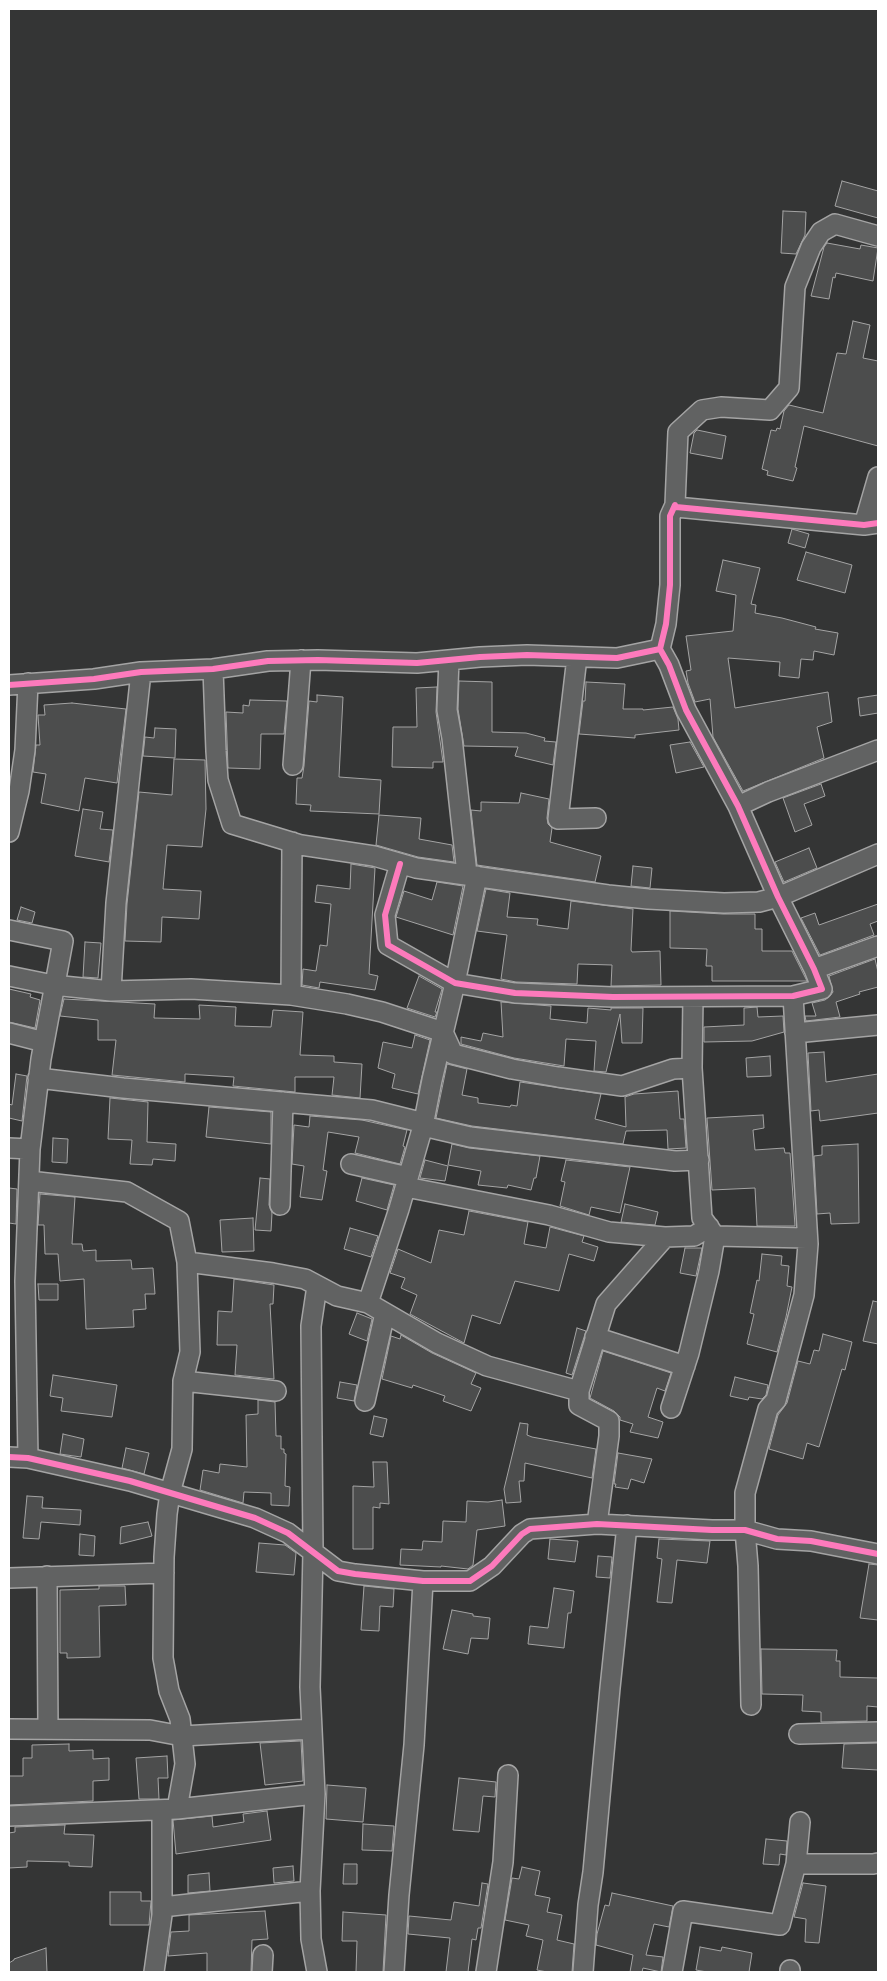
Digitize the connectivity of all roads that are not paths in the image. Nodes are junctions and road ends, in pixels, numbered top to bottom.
1 (878, 236) edge
2 (878, 477) edge
3 (675, 506) junction
4 (871, 524) edge
5 (660, 648) junction
6 (577, 656) junction
7 (301, 660) junction
8 (449, 660) junction
9 (213, 669) junction
10 (141, 672) junction
11 (28, 684) junction
12 (9, 685) edge
13 (878, 750) edge
14 (293, 765) dead end
15 (738, 806) junction
16 (596, 818) dead end
17 (9, 832) edge
18 (292, 842) junction
19 (878, 854) edge
20 (400, 864) junction
21 (472, 875) junction
22 (778, 897) junction
23 (9, 930) edge
24 (878, 946) edge
25 (814, 969) junction
26 (9, 976) edge
27 (455, 983) junction
28 (54, 985) junction
29 (112, 991) junction
30 (291, 995) junction
31 (792, 996) junction
32 (693, 997) junction
33 (878, 1025) edge
34 (443, 1032) junction
35 (9, 1033) edge
36 (795, 1033) junction
37 (44, 1042) junction
38 (692, 1068) junction
39 (38, 1078) junction
40 (283, 1102) junction
41 (423, 1124) junction
42 (9, 1148) edge
43 (30, 1149) junction
44 (698, 1160) junction
45 (351, 1164) dead end
46 (29, 1182) junction
47 (407, 1182) junction
48 (280, 1205) dead end
49 (712, 1231) junction
50 (665, 1237) junction
51 (807, 1238) junction
52 (188, 1262) junction
53 (318, 1286) junction
54 (368, 1303) junction
55 (385, 1313) junction
56 (595, 1337) junction
57 (685, 1366) junction
58 (183, 1381) junction
59 (276, 1391) dead end
60 (579, 1391) junction
61 (365, 1401) dead end
62 (672, 1408) dead end
63 (9, 1458) edge
64 (28, 1458) junction
65 (170, 1493) junction
66 (597, 1524) junction
67 (627, 1525) junction
68 (745, 1530) junction
69 (313, 1551) junction
70 (878, 1554) edge
71 (164, 1573) junction
72 (47, 1576) junction
73 (9, 1578) edge
74 (423, 1580) junction
75 (750, 1704) dead end
76 (312, 1728) junction
77 (9, 1729) edge
78 (48, 1730) junction
79 (878, 1732) edge
80 (799, 1734) dead end
81 (182, 1736) junction
82 (508, 1775) dead end
83 (315, 1794) junction
84 (170, 1810) junction
85 (9, 1816) edge
86 (800, 1822) dead end
87 (878, 1863) edge
88 (796, 1864) junction
89 (310, 1891) junction
90 (162, 1907) junction
91 (154, 1972) edge
92 (317, 1972) edge
93 (394, 1972) edge
94 (486, 1972) edge
95 (583, 1972) edge
96 (672, 1972) edge

1 - 3 street
2 - 4 street
3 - 4 street
3 - 5 street
5 - 6 street
5 - 15 street
6 - 8 street
6 - 16 street
7 - 8 street
7 - 9 street
7 - 14 street
8 - 21 street
9 - 10 street
9 - 18 street
10 - 11 street
10 - 29 street
11 - 12 street
11 - 17 street
13 - 15 street
15 - 22 street
18 - 20 street
18 - 30 street
19 - 22 street
20 - 21 street
20 - 27 street
21 - 22 street
21 - 27 street
22 - 25 street
23 - 28 street
24 - 25 street
25 - 31 street
26 - 28 street
27 - 32 street
27 - 34 street
28 - 29 street
28 - 37 street
29 - 30 street
30 - 34 street
31 - 32 street
31 - 36 street
32 - 38 street
33 - 36 street
34 - 38 street
34 - 41 street
35 - 37 street
36 - 51 street
37 - 39 street
38 - 44 street
39 - 40 street
39 - 43 street
40 - 41 street
40 - 48 street
41 - 44 street
41 - 47 street
42 - 43 street
43 - 46 street
44 - 49 street
45 - 47 street
46 - 52 street
46 - 64 street
47 - 50 street
47 - 54 street
49 - 50 street
49 - 51 street
49 - 57 street
50 - 56 street
51 - 68 street
52 - 53 street
52 - 58 street
53 - 54 street
53 - 69 street
54 - 55 street
55 - 60 street
55 - 61 street
56 - 57 street
56 - 60 street
57 - 62 street
58 - 59 street
58 - 65 street
60 - 66 street
63 - 64 street
64 - 65 street
65 - 69 street
65 - 71 street
66 - 67 street
66 - 74 street
67 - 68 street
67 - 95 street
68 - 70 street
68 - 75 street
69 - 74 street
69 - 76 street
71 - 72 street
71 - 81 street
72 - 73 street
72 - 78 street
74 - 93 street
76 - 81 street
76 - 83 street
77 - 78 street
78 - 81 street
79 - 80 street
81 - 84 street
82 - 94 street
83 - 84 street
83 - 89 street
84 - 85 street
84 - 90 street
86 - 88 street
87 - 88 street
88 - 96 street
89 - 90 street
89 - 92 street
90 - 91 street

